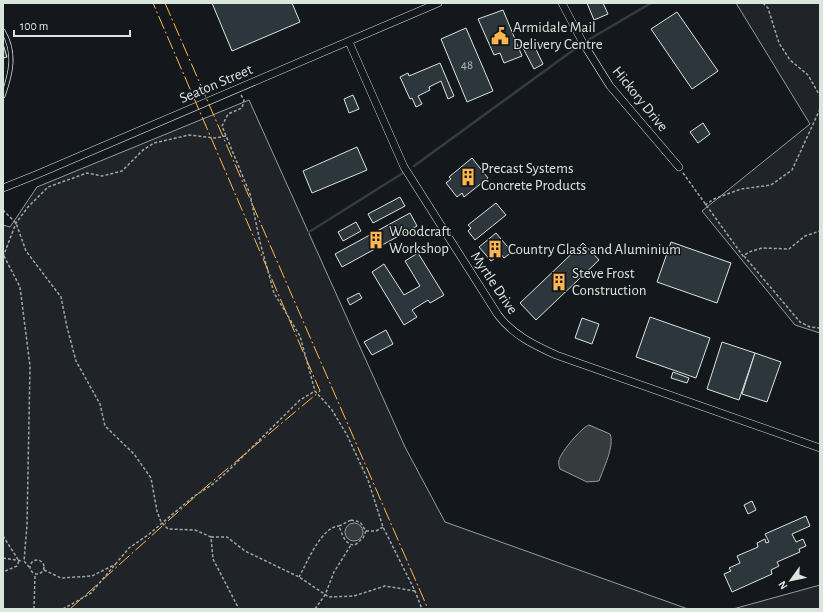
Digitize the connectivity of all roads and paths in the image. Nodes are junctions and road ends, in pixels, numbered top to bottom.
1 (438, 3) edge
2 (562, 3) edge
3 (763, 3) edge
4 (3, 32) edge
5 (349, 42) junction
6 (238, 89) junction
7 (3, 96) edge
8 (820, 96) edge
9 (820, 109) edge
10 (226, 136) junction
11 (679, 167) joint
12 (3, 188) edge
13 (705, 205) junction
14 (3, 210) edge
15 (16, 223) junction
16 (820, 230) edge
17 (3, 256) edge
18 (744, 256) junction
19 (820, 328) edge
20 (315, 391) junction
21 (820, 448) edge
22 (161, 522) junction
23 (339, 526) junction
24 (383, 527) junction
25 (366, 531) junction
26 (3, 536) edge
27 (212, 537) junction
28 (351, 545) junction
29 (3, 558) edge
30 (19, 561) junction
31 (24, 561) junction
32 (117, 563) junction
33 (29, 567) junction
34 (44, 570) junction
35 (3, 572) edge
36 (35, 575) junction
37 (299, 577) junction
38 (415, 591) junction
39 (325, 595) junction
40 (34, 609) edge
41 (63, 609) edge
42 (239, 609) edge
43 (315, 609) edge
44 (422, 609) edge

1 - 5 street, Seaton Street
2 - 11 street, Hickory Drive
3 - 8 path
4 - 7 lane
5 - 6 street, Seaton Street
5 - 21 street, Myrtle Drive
6 - 10 path
6 - 12 street, Seaton Street
9 - 13 path
10 - 15 path
10 - 20 path
11 - 13 path
13 - 18 path
14 - 15 path
15 - 17 path
15 - 22 path
16 - 18 path
17 - 31 path
18 - 19 path
20 - 22 path
20 - 24 path
22 - 27 path
22 - 32 path
23 - 25 path
23 - 28 path
23 - 37 path
24 - 25 path
24 - 38 path
25 - 28 path
26 - 30 path
27 - 37 path
27 - 42 path
28 - 39 path
29 - 30 path
30 - 31 path
30 - 35 path
31 - 33 path
32 - 34 path
32 - 41 path
33 - 34 path
33 - 36 path
34 - 36 path
36 - 40 path
37 - 39 path
38 - 39 path
38 - 44 path
39 - 43 path

